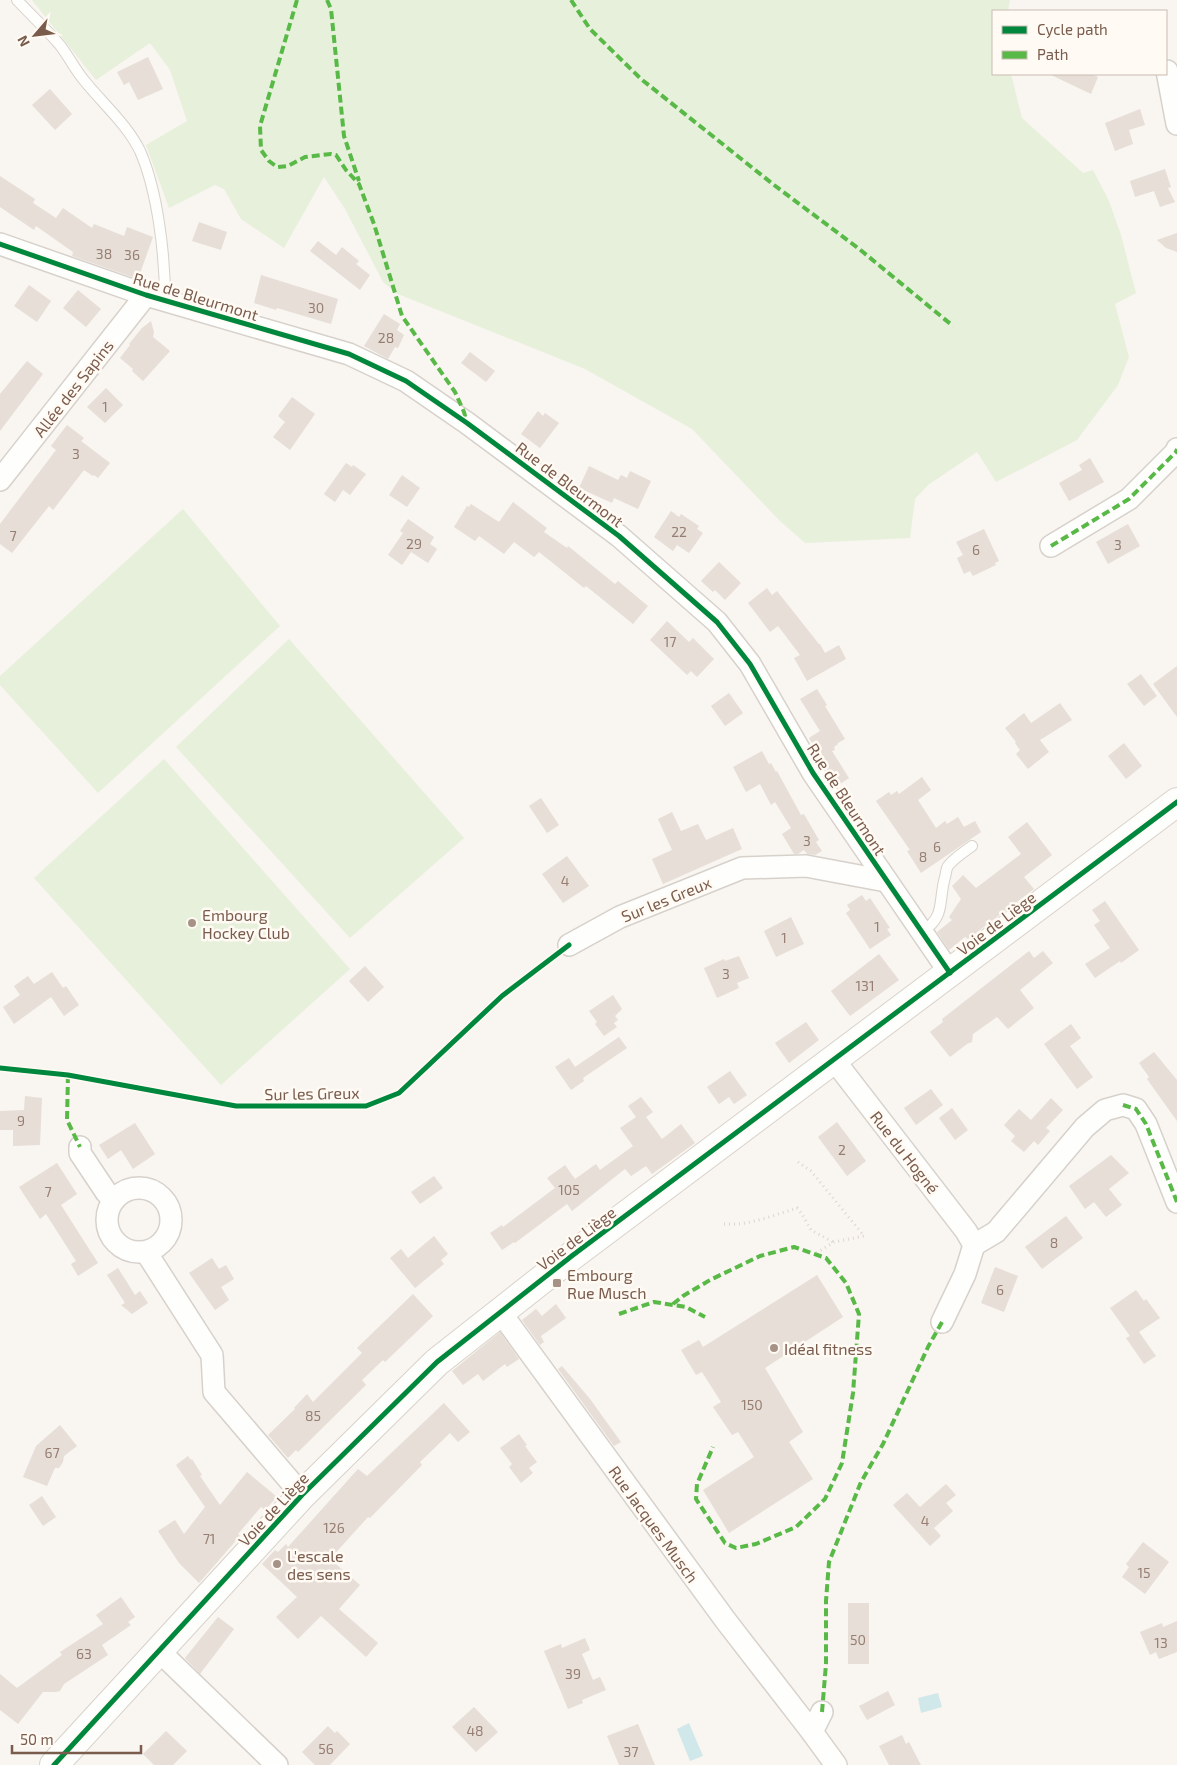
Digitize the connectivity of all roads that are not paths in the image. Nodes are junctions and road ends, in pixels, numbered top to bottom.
1 (17, 0) edge
2 (1167, 71) dead end
3 (1177, 124) edge
4 (0, 244) edge
5 (155, 298) junction
6 (1177, 448) edge
7 (0, 480) edge
8 (1051, 546) dead end
9 (1177, 802) edge
10 (972, 846) dead end
11 (886, 881) junction
12 (922, 932) junction
13 (569, 945) dead end
14 (950, 974) junction
15 (834, 1060) junction
16 (80, 1147) dead end
17 (114, 1200) junction
18 (1177, 1202) edge
19 (974, 1245) junction
20 (146, 1252) junction
21 (501, 1313) junction
22 (942, 1322) dead end
23 (302, 1495) junction
24 (159, 1651) junction
25 (822, 1712) dead end
26 (812, 1732) junction
27 (54, 1765) edge
28 (277, 1765) edge
29 (836, 1765) edge

1 - 5 lane
2 - 3 street
4 - 5 street, Rue de Bleurmont
5 - 7 street, Allée des Sapins
5 - 11 street, Rue de Bleurmont
6 - 8 street
9 - 14 street, Voie de Liège
10 - 12 lane
11 - 12 street, Rue de Bleurmont
11 - 13 street, Sur les Greux
12 - 14 street, Rue de Bleurmont
14 - 15 street, Voie de Liège
15 - 19 street, Rue du Hogné
15 - 21 street, Voie de Liège
16 - 17 street
17 - 20 street
17 - 20 street
18 - 19 street
19 - 22 street
20 - 23 street
21 - 23 street, Voie de Liège
21 - 26 street, Rue Jacques Musch
23 - 24 street, Voie de Liège
24 - 27 street, Voie de Liège
24 - 28 street
25 - 26 street
26 - 29 street, Rue Jacques Musch

